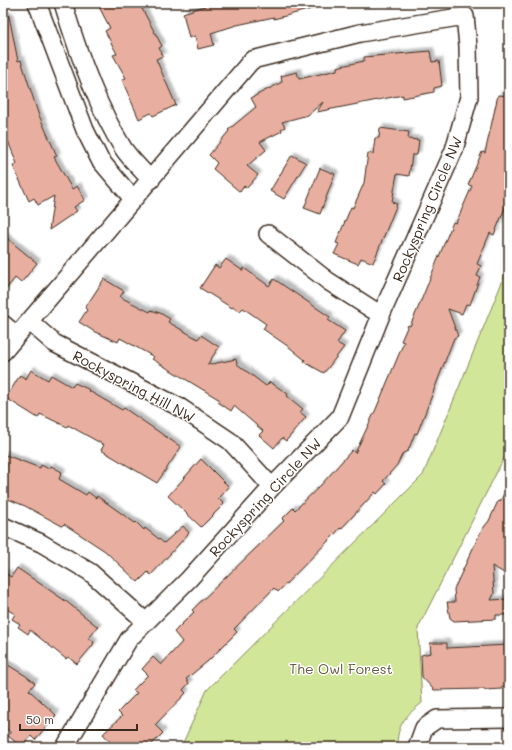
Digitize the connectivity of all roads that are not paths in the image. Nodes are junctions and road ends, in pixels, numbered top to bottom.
1 (37, 3) edge
2 (63, 3) edge
3 (151, 180) junction
4 (133, 199) junction
5 (268, 234) dead end
6 (381, 315) junction
7 (29, 321) junction
8 (3, 324) edge
9 (16, 335) junction
10 (3, 352) edge
11 (272, 486) junction
12 (3, 526) edge
13 (145, 621) junction
14 (509, 718) edge
15 (65, 747) edge
16 (417, 747) edge

1 - 4 street
2 - 3 street
3 - 4 street, Rockyspring Circle NW
3 - 6 street, Rockyspring Circle NW
4 - 7 street, Rockyspring Circle NW
5 - 6 street
6 - 11 street, Rockyspring Circle NW
7 - 9 street, Rockyspring Circle NW
7 - 11 street, Rockyspring Hill NW
8 - 9 street
9 - 10 street, Rockyspring Circle NW
11 - 13 street, Rockyspring Circle NW
12 - 13 street
13 - 15 street, Rockyspring Circle NW
14 - 16 street

